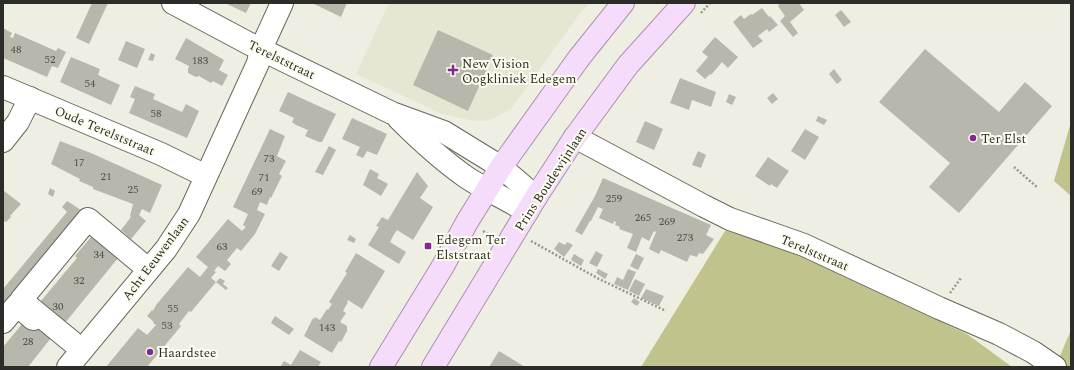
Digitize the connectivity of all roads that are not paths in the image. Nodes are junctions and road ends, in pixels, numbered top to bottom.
1 (173, 3) edge
2 (282, 3) edge
3 (623, 3) edge
4 (692, 8) edge
5 (260, 49) junction
6 (3, 87) edge
7 (30, 98) junction
8 (392, 113) junction
9 (575, 137) junction
10 (3, 141) edge
11 (501, 167) junction
12 (206, 176) junction
13 (487, 190) junction
14 (532, 204) junction
15 (148, 269) junction
16 (3, 322) edge
17 (76, 358) edge
18 (381, 367) edge
19 (433, 367) edge
20 (1055, 367) edge

1 - 5 street, Terelststraat
2 - 5 street, Acht Eeuwenlaan
3 - 11 main road
4 - 9 main road, Prins Boudewijnlaan
5 - 8 street, Terelststraat
5 - 12 street, Acht Eeuwenlaan
6 - 7 street, Oude Terelststraat
7 - 10 street
7 - 12 street, Oude Terelststraat
8 - 11 street, Terelststraat
8 - 13 street, Terelststraat
9 - 14 main road, Prins Boudewijnlaan
9 - 20 street, Terelststraat
11 - 13 main road
11 - 14 street, Terelststraat
12 - 15 street, Acht Eeuwenlaan
13 - 14 street, Terelststraat
13 - 18 main road
14 - 19 main road, Prins Boudewijnlaan
15 - 17 street, Acht Eeuwenlaan
15 - 17 street
16 - 17 street

